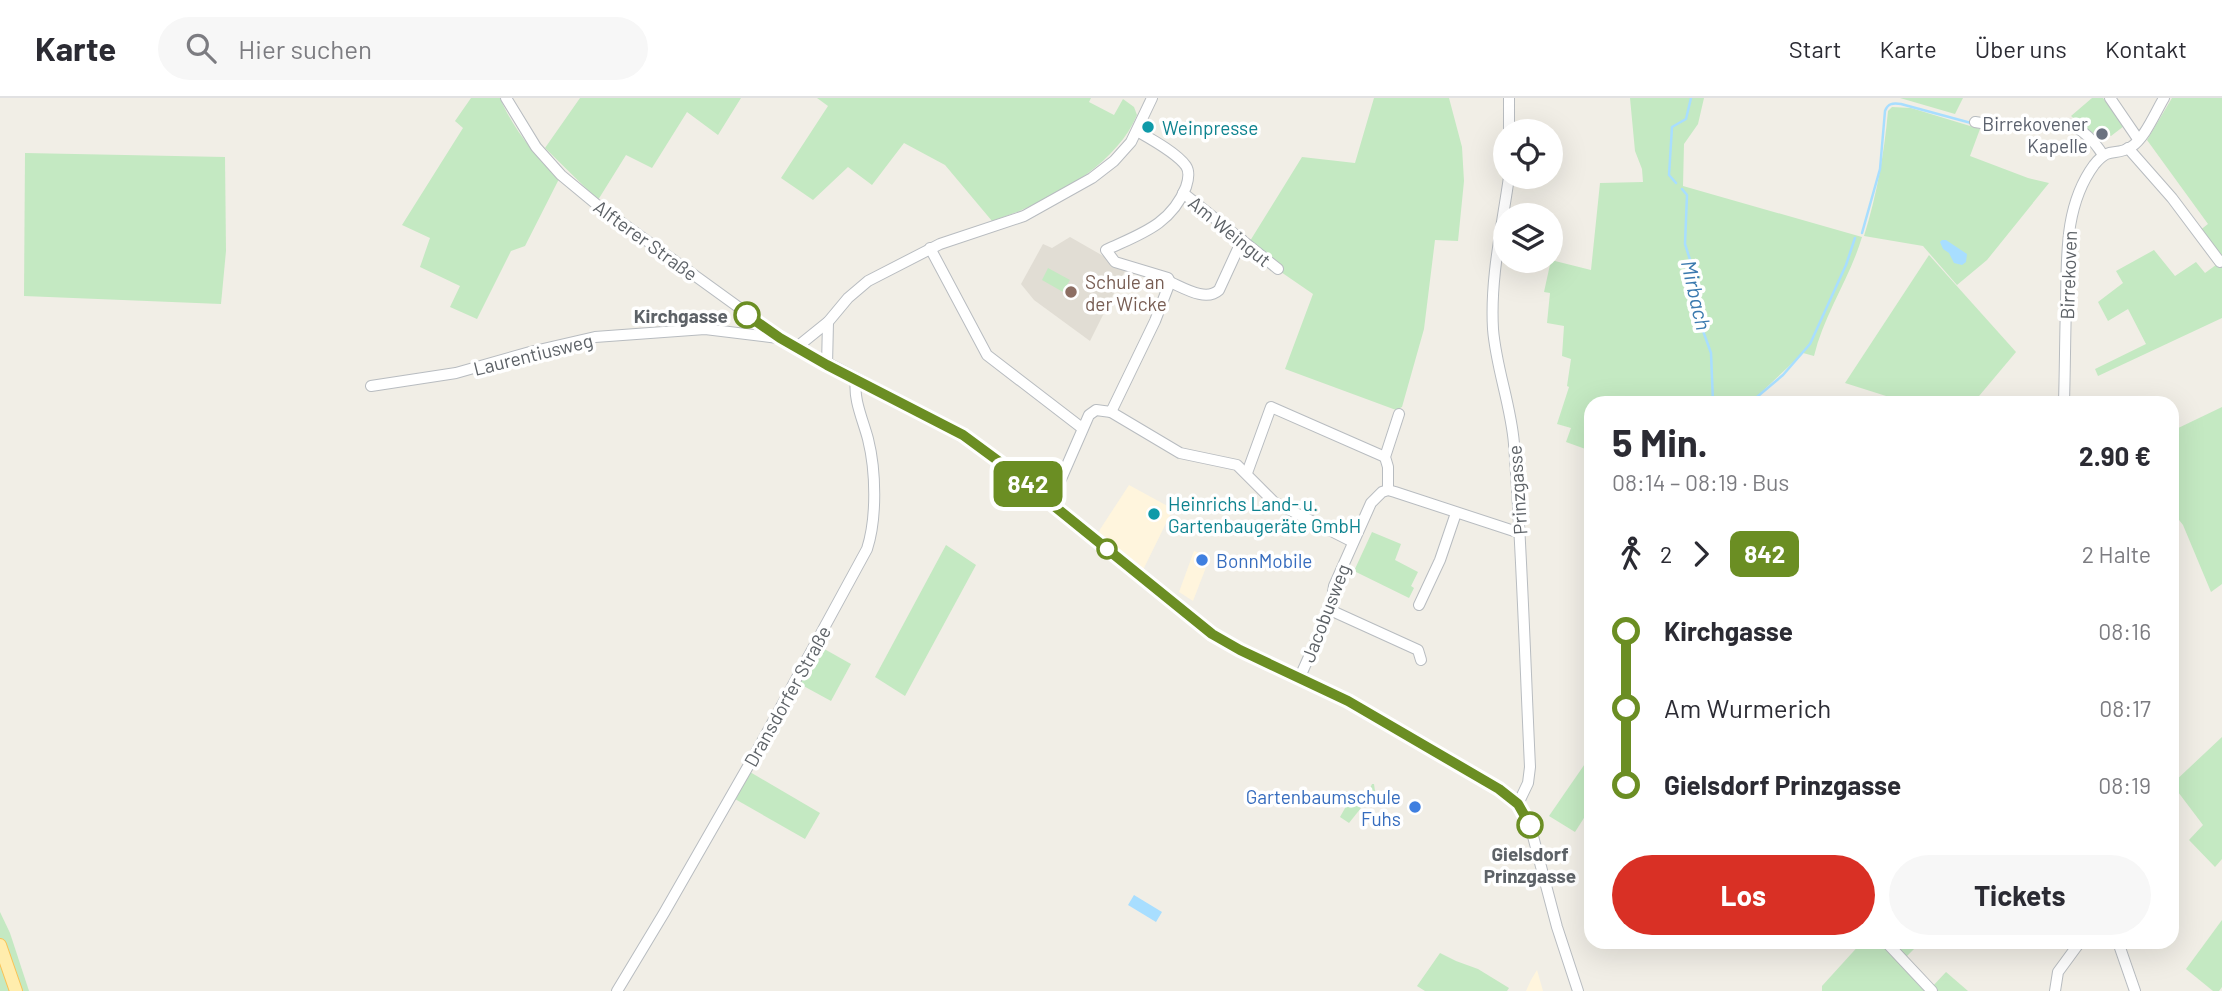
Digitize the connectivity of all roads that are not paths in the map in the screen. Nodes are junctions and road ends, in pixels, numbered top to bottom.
1 (506, 98) edge
2 (1509, 98) edge
3 (2110, 98) edge
4 (2164, 98) edge
5 (1147, 101) edge
6 (1509, 119) edge
7 (1975, 122) dead end
8 (1137, 131) junction
9 (2138, 139) junction
10 (2128, 148) junction
11 (2103, 155) junction
12 (1507, 189) edge
13 (1183, 193) junction
14 (1242, 240) junction
15 (930, 248) junction
16 (2220, 262) dead end
17 (1278, 269) dead end
18 (1170, 282) junction
19 (828, 322) junction
20 (780, 338) junction
21 (797, 347) junction
22 (827, 365) junction
23 (856, 380) junction
24 (371, 386) dead end
25 (2064, 396) edge
26 (1111, 412) junction
27 (1399, 414) dead end
28 (1082, 428) junction
29 (1385, 457) junction
30 (1247, 473) junction
31 (1388, 490) junction
32 (1051, 502) junction
33 (1456, 513) junction
34 (1520, 533) junction
35 (1353, 542) junction
36 (1419, 605) dead end
37 (1329, 610) junction
38 (1421, 660) dead end
39 (1299, 679) junction
40 (1518, 804) junction
41 (0, 945) edge
42 (1893, 949) edge
43 (2075, 949) edge
44 (2120, 949) edge
45 (16, 991) edge
46 (617, 991) edge
47 (1578, 991) edge
48 (1933, 991) edge
49 (2055, 991) edge
50 (2135, 991) edge

1 - 20 street, Alfterer Straße
2 - 6 street
3 - 9 street
4 - 9 street
5 - 8 street
7 - 11 street
8 - 13 street
8 - 15 street
9 - 10 street
10 - 11 street
10 - 16 street
11 - 25 street, Birrekoven
12 - 34 street, Prinzgasse
13 - 14 street, Am Weingut
13 - 18 street
14 - 17 street, Am Weingut
14 - 18 street
15 - 19 street
15 - 28 street
18 - 26 street
19 - 21 street
19 - 22 street
20 - 21 street, Alfterer Straße
20 - 24 street, Laurentiusweg
21 - 22 street, Alfterer Straße
22 - 23 street, Alfterer Straße
23 - 32 street, Alfterer Straße
23 - 46 street, Dransdorfer Straße
26 - 28 street
26 - 30 street
27 - 29 street
28 - 32 street
29 - 30 street
29 - 31 street
30 - 35 street
31 - 33 street
31 - 35 street, Jacobusweg
32 - 39 street, Alfterer Straße
33 - 34 street
33 - 36 street
34 - 40 street, Prinzgasse
35 - 37 street, Jacobusweg
37 - 38 street
37 - 39 street, Jacobusweg
39 - 40 street, Alfterer Straße
40 - 47 street
41 - 45 main road
42 - 48 street
43 - 49 street
44 - 50 street

